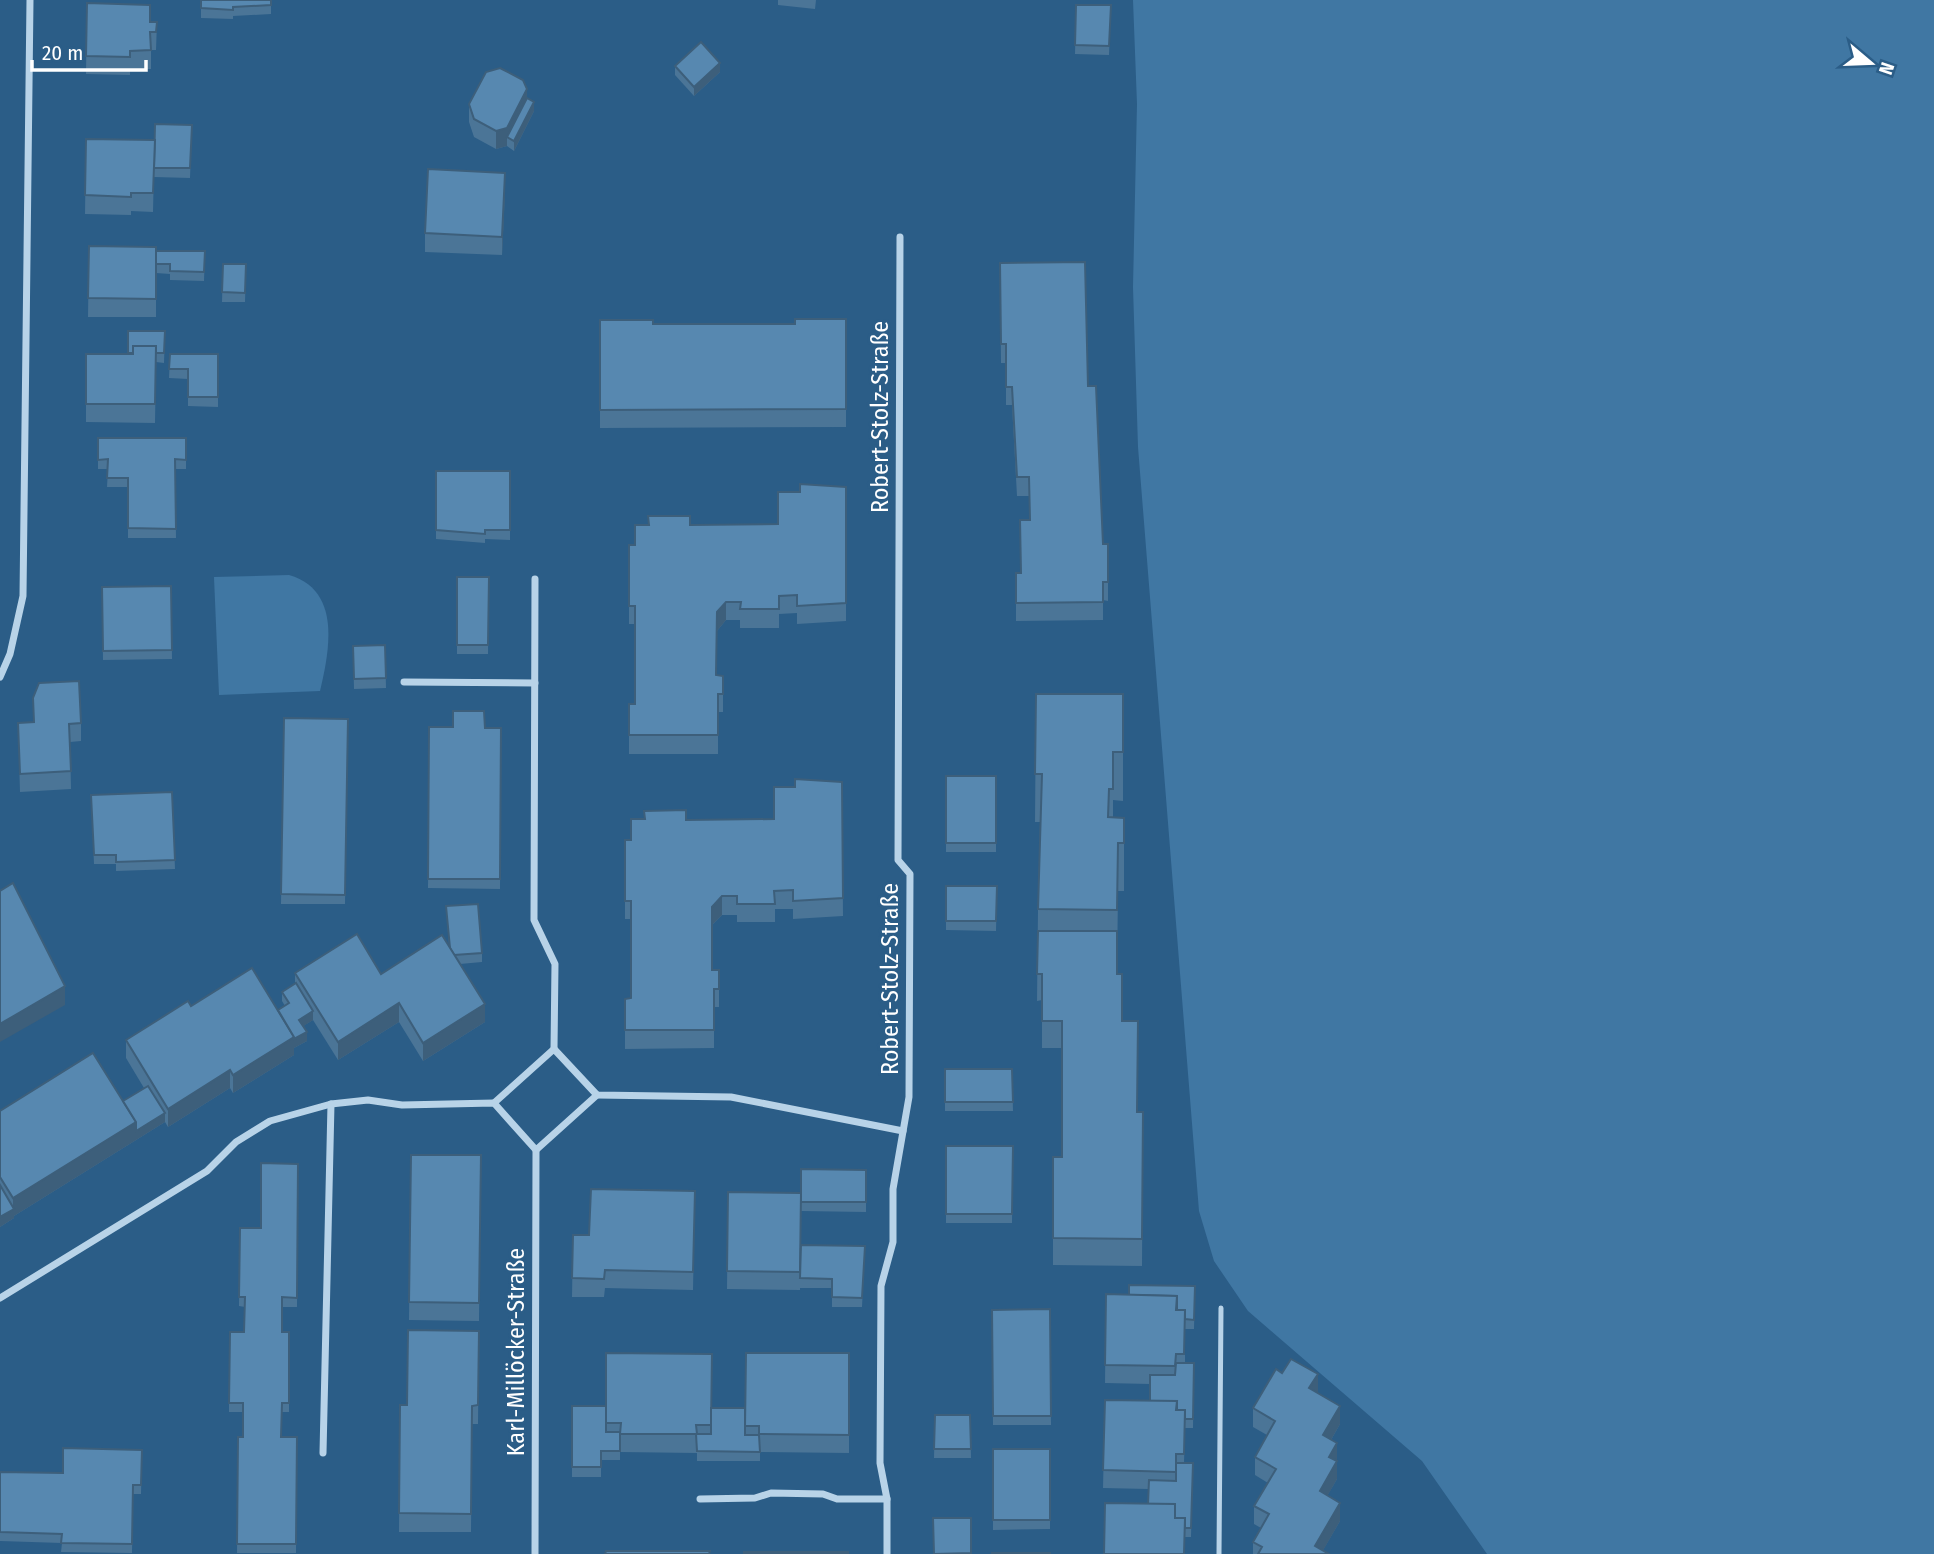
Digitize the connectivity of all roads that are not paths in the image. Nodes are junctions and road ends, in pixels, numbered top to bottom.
1 (30, 0) edge
2 (900, 237) dead end
3 (535, 579) dead end
4 (0, 677) edge
5 (404, 682) dead end
6 (534, 684) junction
7 (554, 1049) junction
8 (597, 1095) junction
9 (494, 1103) junction
10 (331, 1104) junction
11 (903, 1131) junction
12 (536, 1150) junction
13 (0, 1298) edge
14 (1220, 1308) dead end
15 (323, 1453) dead end
16 (699, 1499) dead end
17 (887, 1499) junction
18 (535, 1554) edge
19 (887, 1554) edge
20 (1219, 1554) edge

1 - 4 street
2 - 11 street, Robert-Stolz-Straße
3 - 6 street
5 - 6 street
6 - 7 street
7 - 8 street
7 - 9 street
8 - 11 street
8 - 12 street
9 - 10 street
9 - 12 street
10 - 13 street
10 - 15 street
11 - 17 street, Robert-Stolz-Straße
12 - 18 street, Karl-Millöcker-Straße
14 - 20 lane
16 - 17 street
17 - 19 street, Robert-Stolz-Straße

